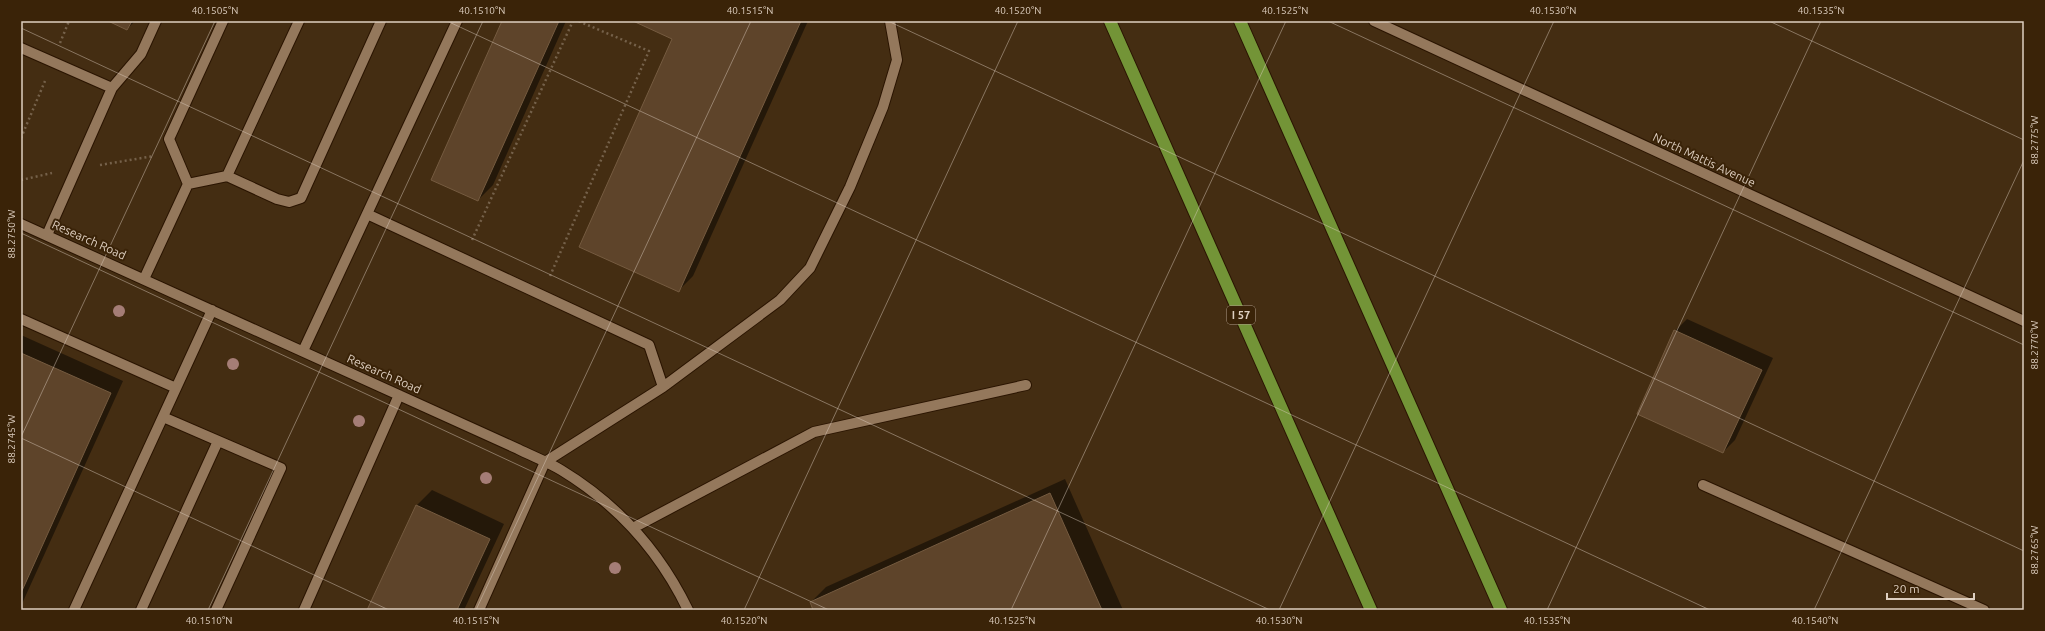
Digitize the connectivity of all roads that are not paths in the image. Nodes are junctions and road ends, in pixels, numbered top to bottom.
1 (156, 21) edge
2 (223, 21) edge
3 (299, 21) edge
4 (381, 21) edge
5 (457, 21) edge
6 (890, 21) edge
7 (1110, 21) edge
8 (1240, 21) edge
9 (1374, 21) edge
10 (21, 48) edge
11 (112, 88) junction
12 (227, 176) junction
13 (188, 184) junction
14 (367, 214) junction
15 (21, 224) edge
16 (47, 235) junction
17 (144, 279) junction
18 (212, 310) junction
19 (21, 319) edge
20 (2024, 321) edge
21 (303, 351) junction
22 (1026, 385) dead end
23 (663, 387) junction
24 (176, 388) junction
25 (399, 395) junction
26 (163, 417) junction
27 (218, 441) junction
28 (545, 462) junction
29 (1703, 485) dead end
30 (633, 528) junction
31 (74, 610) edge
32 (141, 610) edge
33 (216, 610) edge
34 (304, 610) edge
35 (479, 610) edge
36 (688, 610) edge
37 (1371, 610) edge
38 (1501, 610) edge
39 (1984, 610) edge

1 - 11 street
2 - 13 street
3 - 12 street
4 - 12 street
5 - 14 street
6 - 23 street
7 - 37 highway, I 57
8 - 38 highway
9 - 20 street, North Mattis Avenue
10 - 11 street
11 - 16 street
12 - 13 street
13 - 17 street
14 - 21 street
14 - 23 street
15 - 16 street, Research Road
16 - 17 street, Research Road
17 - 18 street, Research Road
18 - 21 street, Research Road
18 - 24 street
19 - 24 street
21 - 25 street, Research Road
22 - 30 street
23 - 28 street
24 - 26 street
25 - 28 street, Research Road
25 - 34 street
26 - 27 street
26 - 31 street
27 - 32 street
27 - 33 street
28 - 30 street, Research Road
28 - 35 street
29 - 39 street
30 - 36 street, Research Road

